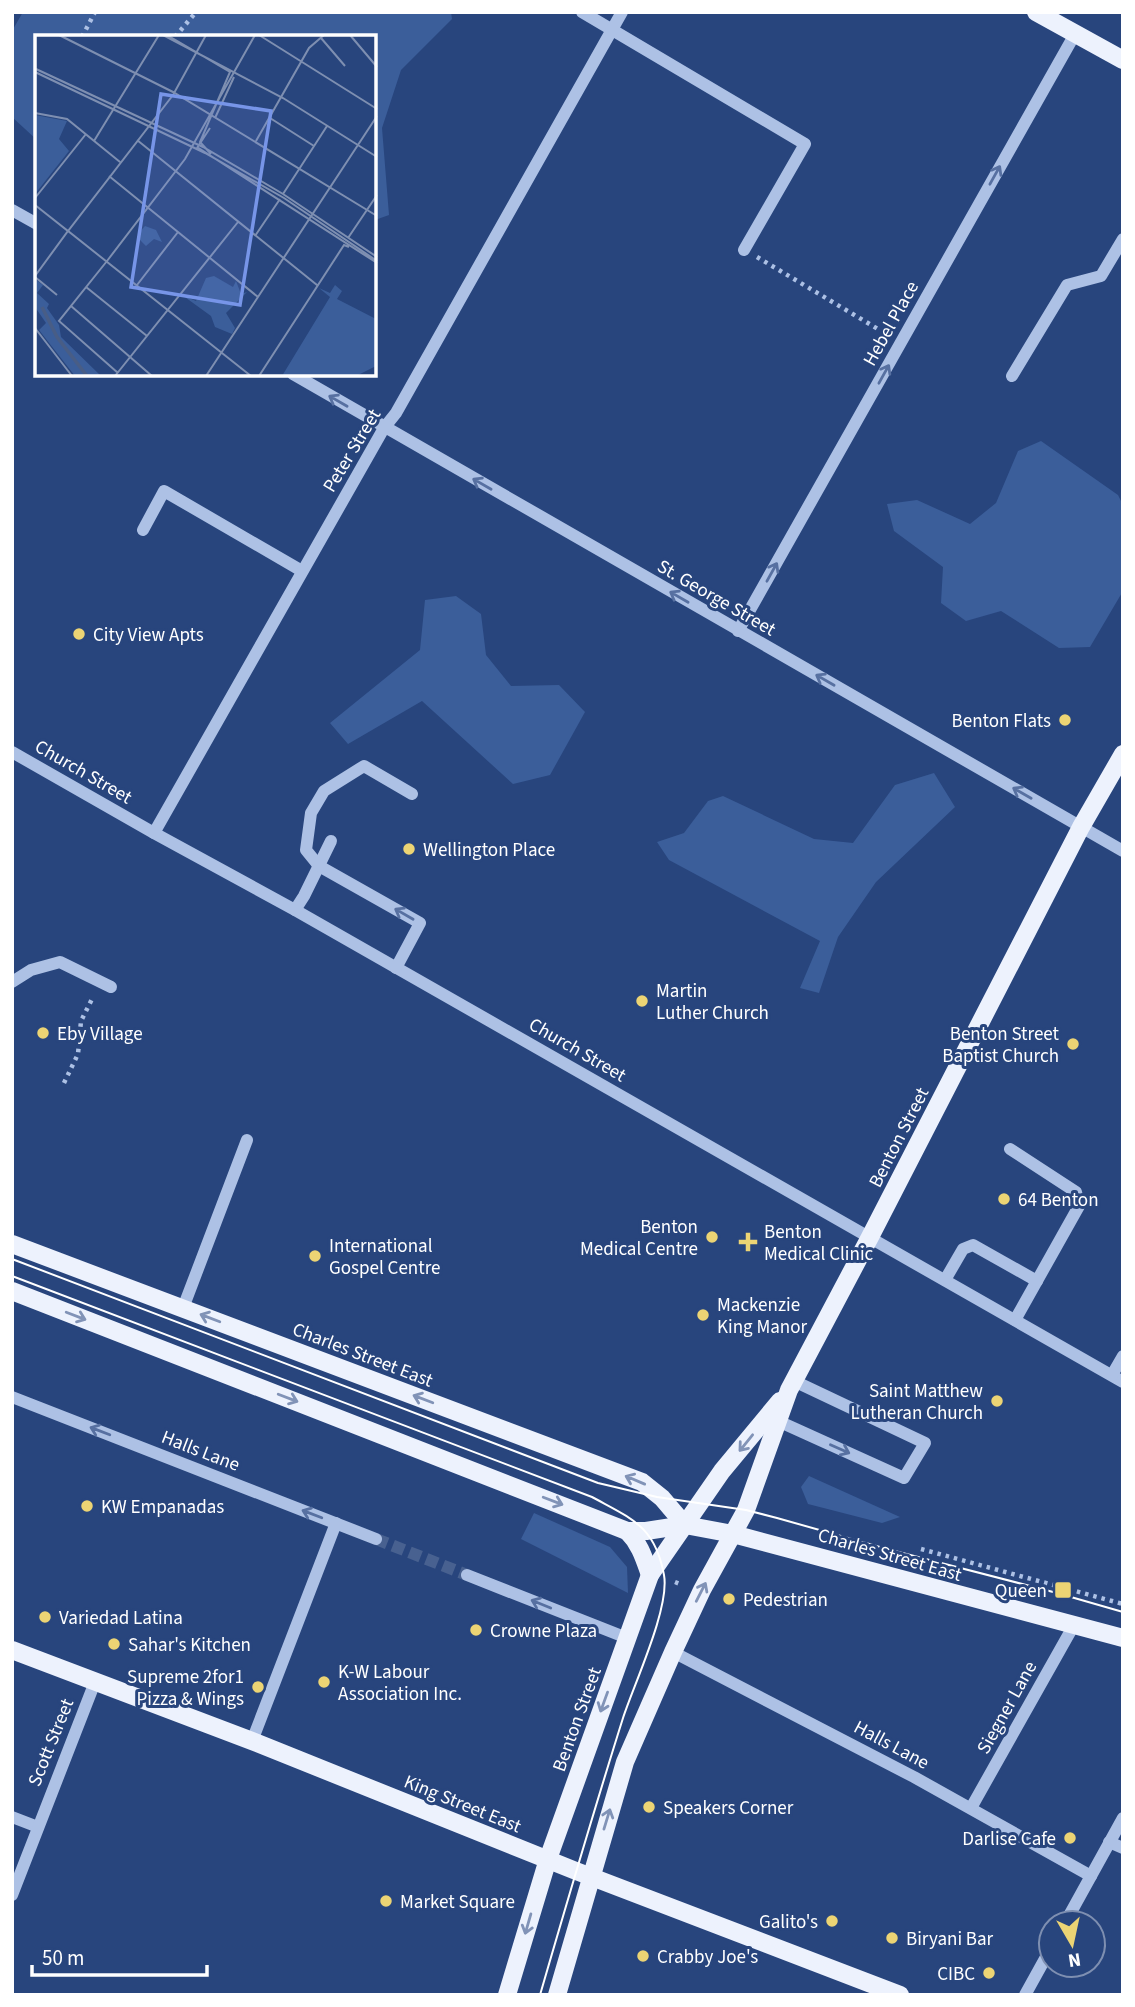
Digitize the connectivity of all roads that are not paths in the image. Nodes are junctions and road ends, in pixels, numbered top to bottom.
1 (582, 12) edge
2 (622, 12) edge
3 (1035, 12) edge
4 (612, 29) junction
5 (1075, 34) junction
6 (1123, 60) edge
7 (12, 210) edge
8 (35, 223) edge
9 (1123, 239) edge
10 (744, 250) road end
11 (296, 376) edge
12 (1012, 376) dead end
13 (384, 428) junction
14 (143, 530) dead end
15 (302, 571) junction
16 (738, 631) junction
17 (12, 752) edge
18 (1123, 754) edge
19 (412, 794) dead end
20 (1082, 827) junction
21 (153, 833) junction
22 (331, 841) dead end
23 (1123, 851) edge
24 (319, 866) junction
25 (295, 910) junction
26 (396, 968) junction
27 (12, 982) edge
28 (111, 987) dead end
29 (247, 1140) dead end
30 (1010, 1149) dead end
31 (870, 1237) junction
32 (12, 1244) edge
33 (945, 1280) junction
34 (1037, 1281) junction
35 (12, 1291) edge
36 (183, 1308) junction
37 (1015, 1320) junction
38 (1123, 1356) edge
39 (1117, 1378) edge
40 (791, 1385) junction
41 (12, 1397) edge
42 (778, 1421) junction
43 (336, 1523) junction
44 (685, 1525) junction
45 (627, 1531) junction
46 (733, 1534) junction
47 (376, 1539) tunnel mouth
48 (467, 1575) tunnel mouth
49 (650, 1575) junction
50 (1074, 1625) junction
51 (627, 1638) junction
52 (1123, 1638) edge
53 (12, 1650) edge
54 (673, 1652) junction
55 (95, 1682) junction
56 (252, 1741) junction
57 (971, 1808) junction
58 (12, 1817) edge
59 (1123, 1818) edge
60 (38, 1827) junction
61 (1109, 1842) junction
62 (1123, 1848) edge
63 (548, 1859) junction
64 (1091, 1876) junction
65 (591, 1877) junction
66 (12, 1895) edge
67 (1073, 1909) edge
68 (1037, 1973) edge
69 (508, 1995) edge
70 (557, 1995) edge
71 (900, 1995) edge
72 (1025, 1995) edge

1 - 4 street
2 - 4 street, Peter Street
3 - 5 main road
4 - 10 street
4 - 13 street, Peter Street
5 - 6 main road
16 -> 5 street, Hebel Place
7 - 8 street
9 - 12 street
13 -> 11 street, St. George Street
13 - 15 street, Peter Street
16 -> 13 street, St. George Street
14 - 15 street
15 - 21 street, Peter Street
20 -> 16 street, St. George Street
17 - 21 street, Church Street
18 - 20 main road, Benton Street
19 - 24 street
20 - 23 street, St. George Street
20 - 31 main road, Benton Street
21 - 25 street, Church Street
22 - 24 street
24 - 25 street
26 -> 24 street
25 - 26 street, Church Street
26 - 31 street, Church Street
27 - 28 street
29 - 36 street
30 - 34 street
31 - 33 street, Church Street
31 - 40 main road, Benton Street
32 - 36 main road, Charles Street East
33 - 34 street
33 - 37 street, Church Street
34 - 37 street
35 -> 45 main road, Charles Street East
44 -> 36 main road, Charles Street East
37 - 39 street, Church Street
38 - 39 street
40 - 42 main road, Benton Street
42 -> 40 street
40 -> 44 main road, Benton Street
43 -> 41 street, Halls Lane
42 - 46 main road, Benton Street
43 - 47 street, Halls Lane
43 - 56 street
44 - 45 main road, Charles Street East
44 - 46 main road, Charles Street East
44 - 49 main road, Benton Street
45 - 49 main road
46 - 50 main road, Charles Street East
54 -> 46 main road, Benton Street
51 -> 48 street
49 - 51 main road, Benton Street
50 - 52 main road, Charles Street East
50 - 57 street, Siegner Lane
51 -> 63 main road, Benton Street
53 - 55 main road, King Street East
54 - 57 street, Halls Lane
65 -> 54 main road, Benton Street
55 - 56 main road, King Street East
55 - 60 street, Scott Street
56 - 63 main road, King Street East
57 - 64 street, Halls Lane
58 - 60 street
59 - 61 street
60 - 66 street, Scott Street
61 - 62 street
61 - 64 street
63 - 65 main road, King Street East
63 -> 69 main road, Benton Street
64 - 67 street
65 - 70 main road, Benton Street
65 - 71 main road, King Street East
68 - 72 street

